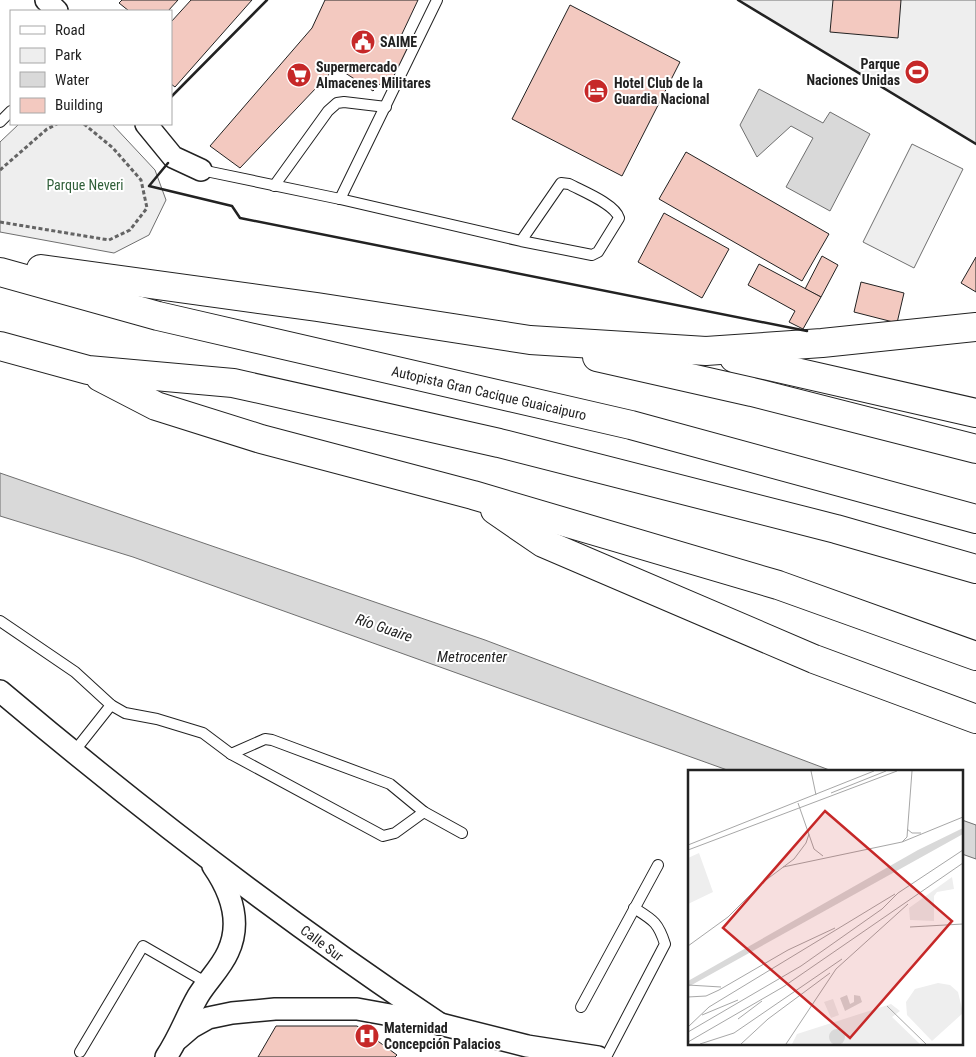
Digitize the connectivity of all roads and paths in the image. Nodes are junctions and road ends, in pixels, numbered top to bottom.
1 (46, 0) edge
2 (437, 0) edge
3 (56, 10) edge
4 (386, 107) junction
5 (10, 112) edge
6 (0, 122) edge
7 (54, 125) edge
8 (86, 125) edge
9 (93, 125) edge
10 (147, 125) edge
11 (90, 128) junction
12 (0, 170) edge
13 (201, 170) joint
14 (274, 186) junction
15 (340, 199) junction
16 (0, 222) edge
17 (521, 241) junction
18 (0, 263) edge
19 (0, 272) edge
20 (976, 327) edge
21 (530, 340) junction
22 (0, 346) edge
23 (706, 351) junction
24 (88, 370) junction
25 (976, 413) edge
26 (976, 449) edge
27 (473, 495) junction
28 (976, 520) edge
29 (976, 569) edge
30 (0, 621) edge
31 (976, 658) edge
32 (0, 691) edge
33 (111, 705) junction
34 (976, 719) edge
35 (73, 753) junction
36 (231, 754) junction
37 (424, 812) junction
38 (462, 833) dead end
39 (208, 858) junction
40 (658, 864) dead end
41 (634, 908) junction
42 (207, 983) junction
43 (581, 1007) dead end
44 (440, 1024) junction
45 (178, 1039) junction
46 (80, 1052) dead end
47 (166, 1057) edge
48 (598, 1057) edge
49 (606, 1057) edge

1 - 3 street
2 - 4 lane
4 - 14 lane
4 - 15 lane
5 - 6 lane
7 - 12 path
8 - 11 path
9 - 11 path
10 - 13 street
11 - 16 path
13 - 14 lane
14 - 15 lane
15 - 17 lane
17 - 17 lane
18 - 21 highway
19 - 28 highway, Autopista Gran Cacique Guaicaipuro
20 - 23 highway
21 - 23 highway
21 - 26 highway
22 - 24 highway
23 - 25 highway
24 - 27 highway
24 - 29 highway
27 - 31 highway
27 - 34 highway
30 - 33 lane
32 - 35 street, Calle Sur
33 - 35 lane
33 - 36 lane
35 - 39 street, Calle Sur
36 - 37 lane
36 - 37 lane
37 - 38 lane
39 - 42 street, Calle Sur
39 - 44 street, Calle Sur
40 - 41 lane
41 - 43 lane
41 - 49 lane
42 - 45 street, Calle Sur
42 - 46 lane
44 - 45 street, Calle Sur
44 - 48 street, Calle Sur
45 - 47 street, Calle Sur

